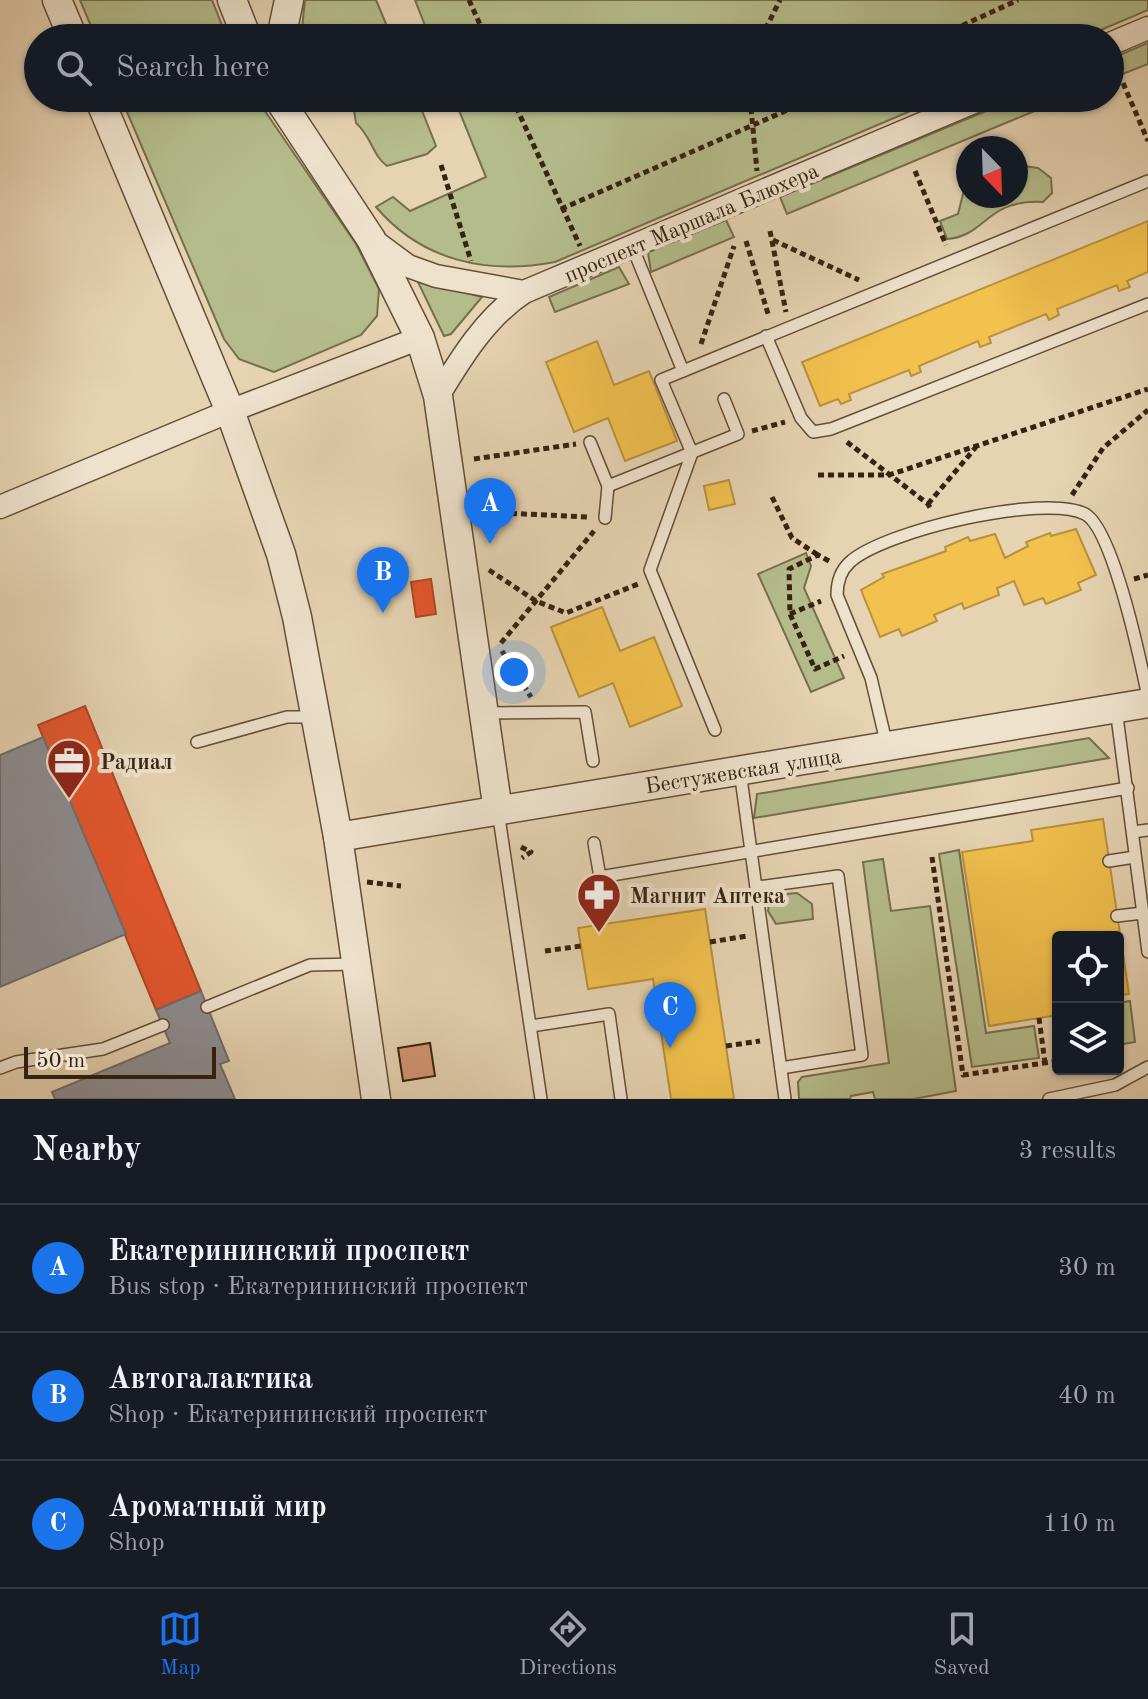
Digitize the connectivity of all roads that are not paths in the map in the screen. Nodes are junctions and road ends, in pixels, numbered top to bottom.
1 (57, 0) edge
2 (232, 0) edge
3 (289, 0) edge
4 (67, 24) edge
5 (241, 24) edge
6 (284, 24) edge
7 (1148, 28) edge
8 (1124, 38) edge
9 (105, 112) edge
10 (288, 112) edge
11 (950, 112) edge
12 (1148, 181) edge
13 (371, 239) junction
14 (632, 246) junction
15 (524, 292) junction
16 (1148, 304) edge
17 (770, 334) junction
18 (420, 338) junction
19 (688, 369) junction
20 (438, 396) junction
21 (724, 399) dead end
22 (230, 411) junction
23 (590, 442) road end
24 (692, 453) junction
25 (608, 486) junction
26 (0, 507) edge
27 (605, 518) road end
28 (1148, 700) edge
29 (1116, 708) junction
30 (484, 713) junction
31 (316, 717) junction
32 (715, 730) dead end
33 (197, 742) dead end
34 (887, 746) junction
35 (593, 761) dead end
36 (740, 771) junction
37 (1128, 788) junction
38 (498, 811) junction
39 (1148, 830) edge
40 (1133, 832) junction
41 (338, 837) junction
42 (594, 843) dead end
43 (753, 851) junction
44 (1135, 857) junction
45 (1109, 861) dead end
46 (758, 887) junction
47 (1143, 913) junction
48 (1117, 916) dead end
49 (1148, 952) edge
50 (356, 964) junction
51 (207, 1007) dead end
52 (163, 1025) dead end
53 (531, 1026) junction
54 (1148, 1067) edge
55 (0, 1068) edge
56 (781, 1068) junction
57 (376, 1099) edge
58 (541, 1099) edge
59 (621, 1099) edge
60 (785, 1099) edge
61 (1049, 1099) edge

1 - 4 street
2 - 5 street
3 - 6 street
7 - 8 street
9 - 22 street
10 - 13 street
11 - 14 street, проспект Маршала Блюхера
12 - 17 lane
13 - 15 street
13 - 18 street
14 - 15 street, проспект Маршала Блюхера
14 - 19 lane
15 - 20 street, проспект Маршала Блюхера
16 - 17 lane
17 - 19 lane
18 - 20 street
18 - 22 street
19 - 24 lane
20 - 30 street
21 - 24 lane
22 - 26 street
22 - 31 street
23 - 25 lane
24 - 25 lane
24 - 32 lane
25 - 27 lane
28 - 29 street, Бестужевская улица
28 - 34 lane
29 - 34 street, Бестужевская улица
29 - 37 lane
30 - 35 lane
30 - 38 street
31 - 33 lane
31 - 41 street
34 - 36 street, Бестужевская улица
36 - 38 street, Бестужевская улица
36 - 43 lane
37 - 40 lane
37 - 43 lane
38 - 41 street, Бестужевская улица
38 - 53 lane
39 - 40 lane
40 - 44 lane
41 - 50 street
42 - 43 lane
43 - 46 lane
44 - 45 lane
44 - 47 lane
46 - 56 lane
46 - 56 lane
47 - 48 lane
47 - 49 lane
50 - 51 lane
50 - 57 street
52 - 55 lane
53 - 58 lane
53 - 59 lane
54 - 61 lane
56 - 60 lane

